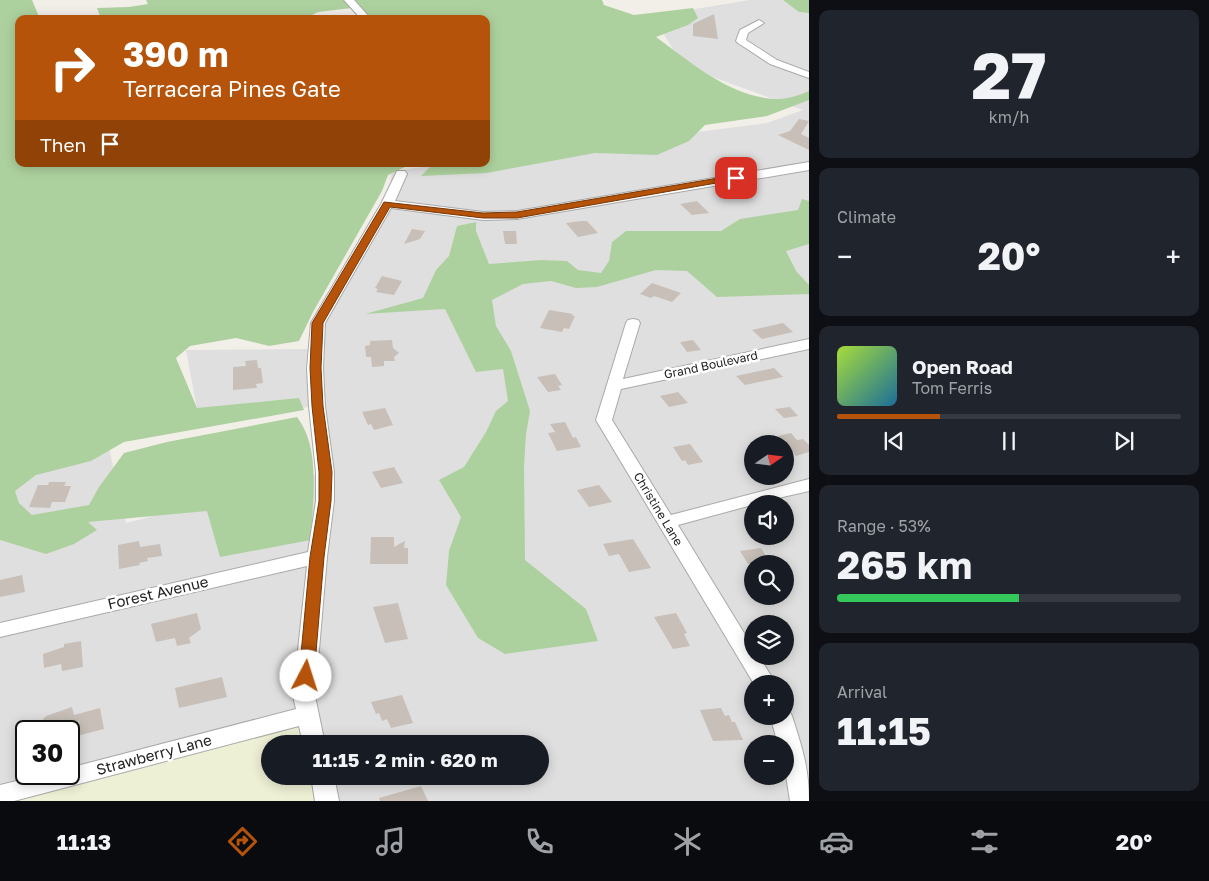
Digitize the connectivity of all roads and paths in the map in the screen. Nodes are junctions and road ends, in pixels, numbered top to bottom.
1 (349, 0) edge
2 (362, 15) edge
3 (759, 23) dead end
4 (809, 75) edge
5 (809, 166) edge
6 (401, 174) dead end
7 (387, 204) junction
8 (633, 323) dead end
9 (809, 344) edge
10 (613, 386) junction
11 (809, 485) edge
12 (666, 522) junction
13 (317, 557) junction
14 (0, 630) edge
15 (759, 675) edge
16 (308, 715) junction
17 (784, 725) edge
18 (312, 735) edge
19 (324, 785) edge
20 (0, 796) edge
21 (327, 801) edge
22 (802, 801) edge

1 - 2 street
3 - 4 street
5 - 7 street
6 - 7 street
7 - 13 street
8 - 10 street, Christine Lane
9 - 10 street, Grand Boulevard
10 - 12 street, Christine Lane
11 - 12 street
12 - 15 street, Christine Lane
13 - 14 street, Forest Avenue
13 - 16 street
16 - 18 street
16 - 20 street, Strawberry Lane
17 - 22 street
19 - 21 street

